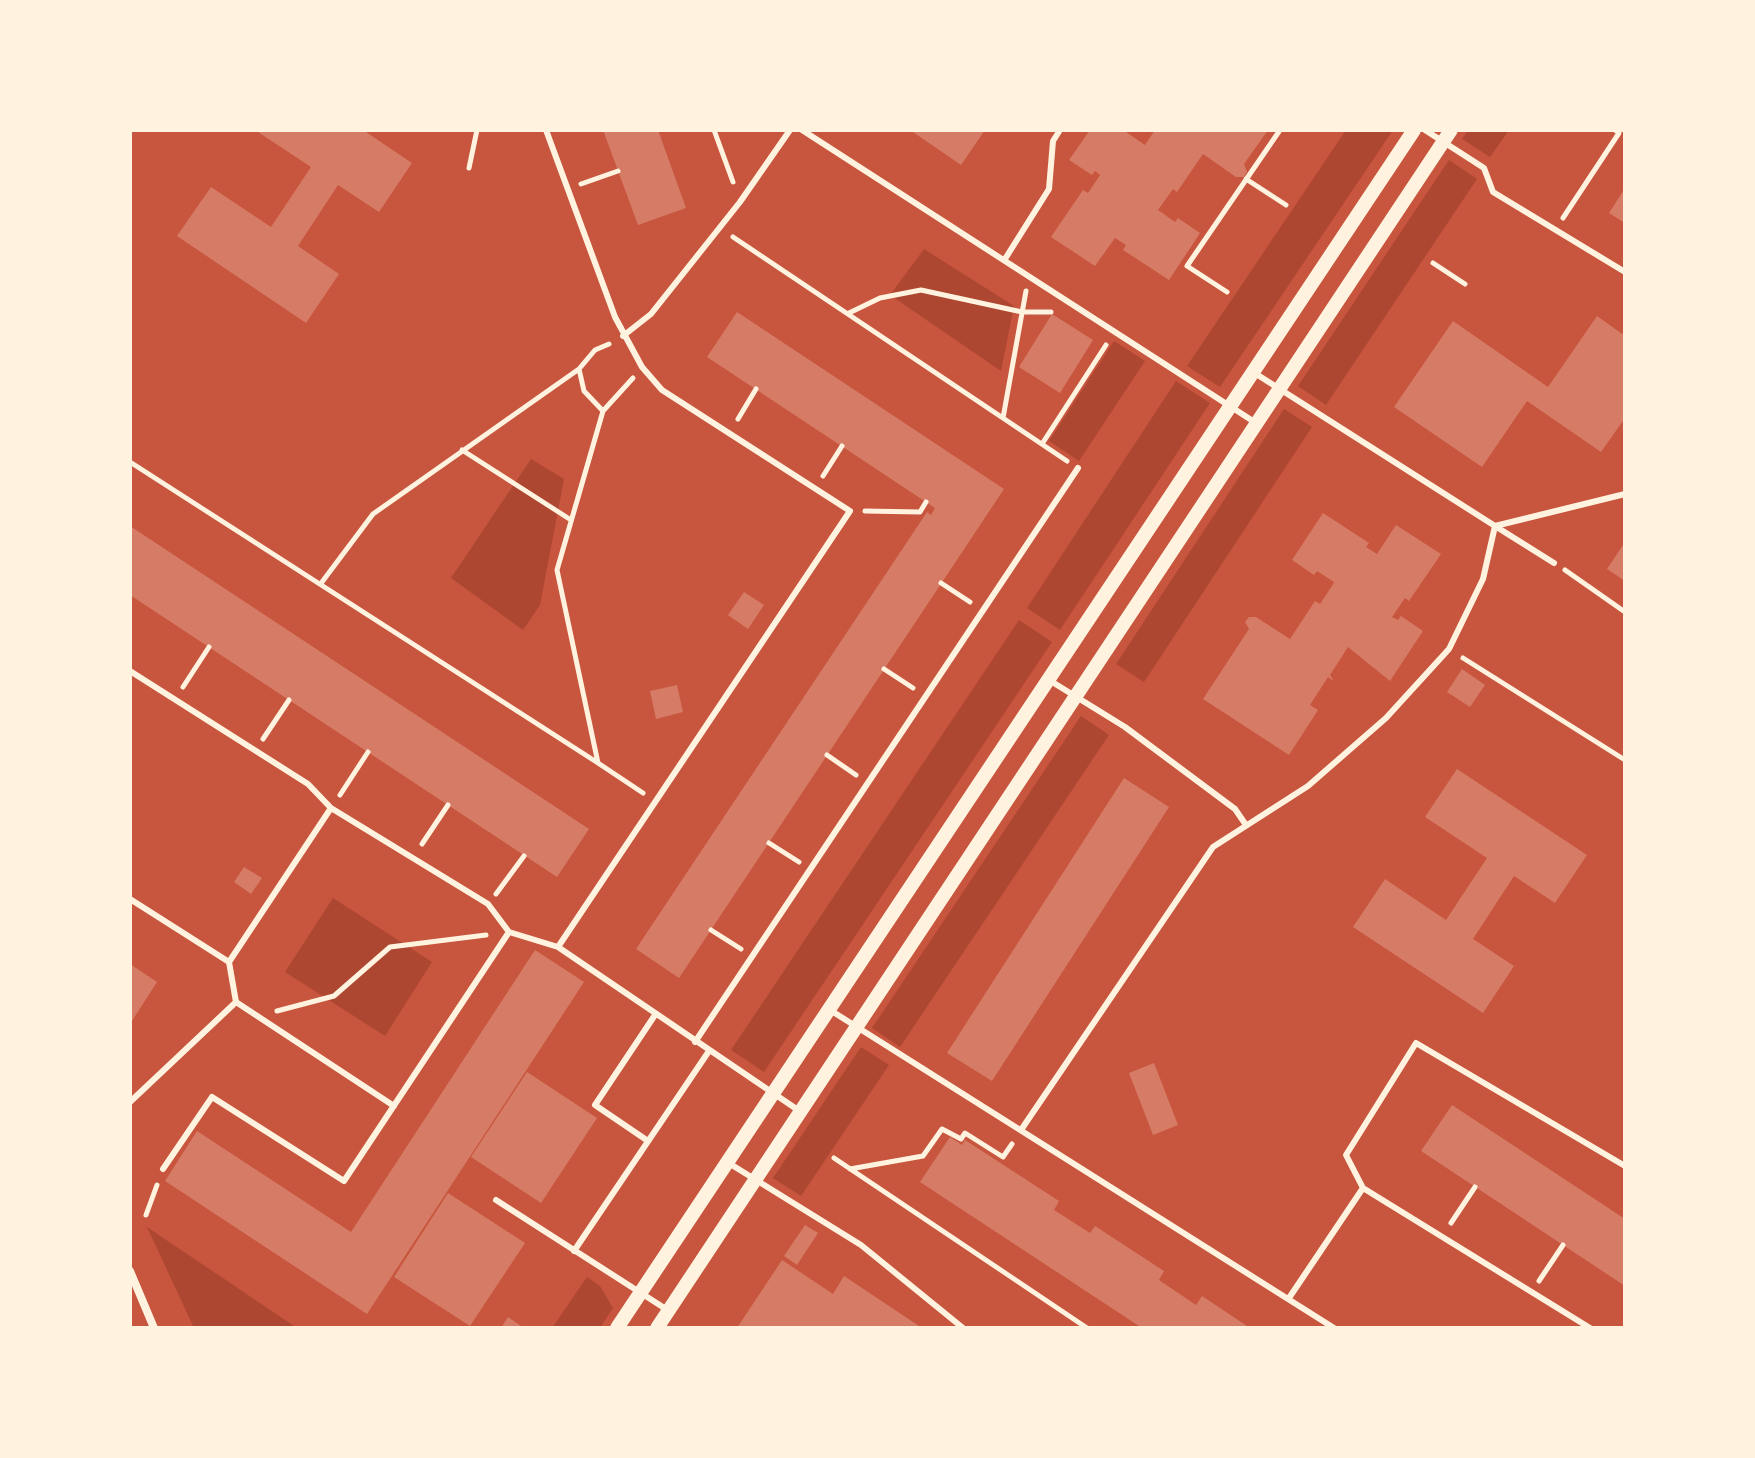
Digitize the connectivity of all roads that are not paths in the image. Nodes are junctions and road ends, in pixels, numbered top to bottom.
1 (546, 130) edge
2 (790, 130) edge
3 (802, 130) edge
4 (1060, 130) edge
5 (1414, 130) edge
6 (1425, 130) edge
7 (1447, 136) edge
8 (1005, 259) junction
9 (1625, 272) edge
10 (623, 336) junction
11 (1253, 372) junction
12 (1279, 389) junction
13 (1230, 406) junction
14 (1256, 423) junction
15 (1078, 468) road end
16 (1625, 494) edge
17 (1495, 526) junction
18 (1554, 563) road end
19 (130, 671) edge
20 (1049, 680) junction
21 (1076, 696) junction
22 (331, 808) junction
23 (1246, 825) junction
24 (130, 899) edge
25 (509, 932) junction
26 (558, 947) junction
27 (229, 962) junction
28 (236, 1002) junction
29 (829, 1010) junction
30 (655, 1015) junction
31 (857, 1027) junction
32 (695, 1042) junction
33 (709, 1051) junction
34 (772, 1094) junction
35 (131, 1098) edge
36 (394, 1106) junction
37 (801, 1112) junction
38 (1021, 1130) junction
39 (648, 1141) junction
40 (727, 1162) junction
41 (1625, 1166) edge
42 (163, 1169) road end
43 (756, 1179) junction
44 (1363, 1188) junction
45 (496, 1200) dead end
46 (574, 1251) junction
47 (130, 1271) edge
48 (640, 1293) junction
49 (1289, 1298) junction
50 (669, 1311) junction
51 (154, 1328) edge
52 (617, 1328) edge
53 (657, 1328) edge
54 (963, 1328) edge
55 (1334, 1328) edge
56 (1590, 1328) edge

1 - 10 lane
2 - 10 lane
3 - 8 lane
4 - 8 lane
5 - 11 street
6 - 7 lane
7 - 9 lane
7 - 12 street
8 - 13 lane
10 - 26 lane
11 - 12 lane
11 - 13 street
12 - 14 street
12 - 17 lane
13 - 14 lane
13 - 20 street
14 - 21 street
15 - 32 lane
16 - 17 lane
17 - 18 lane
17 - 23 lane
19 - 22 lane
20 - 21 lane
20 - 29 street
21 - 23 lane
21 - 31 street
22 - 25 lane
22 - 27 lane
23 - 38 lane
24 - 27 lane
25 - 26 lane
25 - 36 lane
26 - 30 lane
27 - 28 lane
28 - 35 lane
28 - 36 lane
29 - 31 lane
29 - 34 street
30 - 32 lane
30 - 39 lane
31 - 37 street
31 - 38 lane
32 - 33 lane
33 - 34 lane
33 - 39 lane
34 - 37 lane
34 - 40 street
36 - 42 lane
37 - 43 street
38 - 49 lane
39 - 46 lane
40 - 43 lane
40 - 48 street
41 - 44 lane
43 - 50 street
43 - 54 lane
44 - 49 lane
44 - 56 lane
45 - 46 lane
46 - 48 lane
47 - 51 street
48 - 50 lane
48 - 52 street
49 - 55 lane
50 - 53 street

